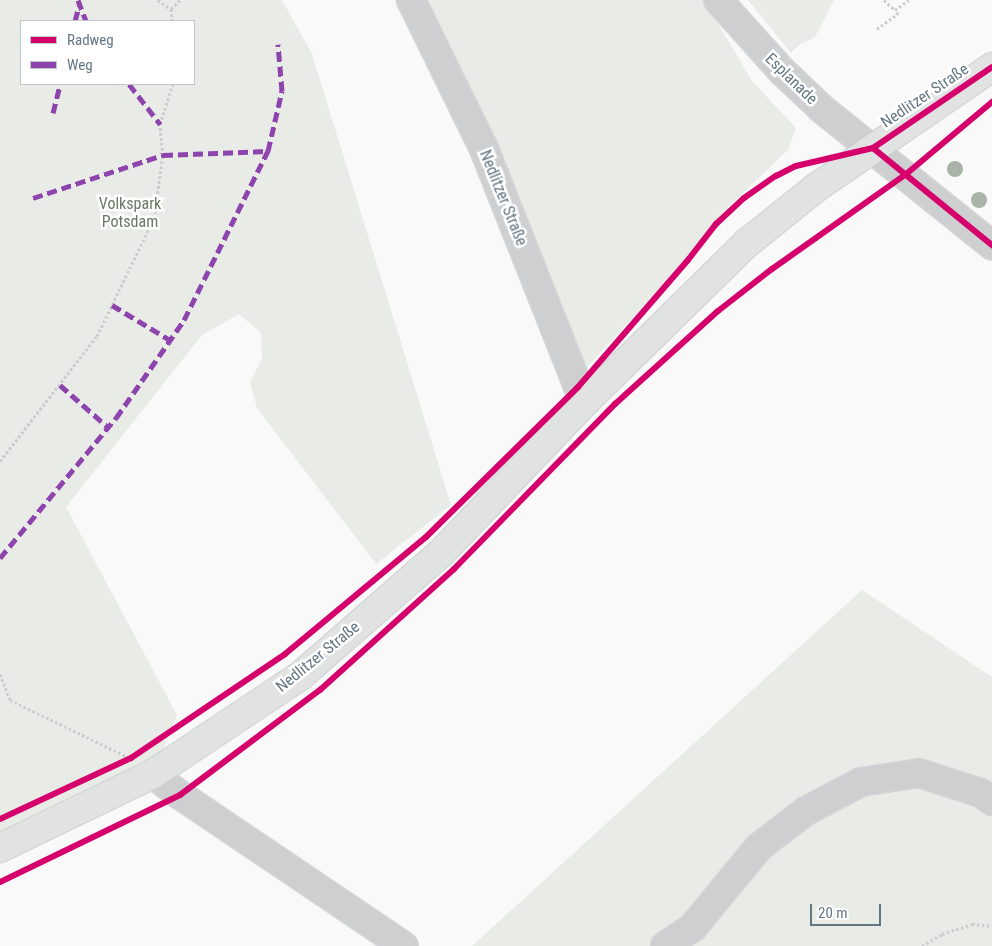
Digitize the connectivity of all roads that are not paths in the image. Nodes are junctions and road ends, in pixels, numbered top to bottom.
1 (411, 0) edge
2 (718, 0) edge
3 (992, 67) edge
4 (874, 148) junction
5 (992, 245) edge
6 (587, 400) junction
7 (146, 763) junction
8 (992, 801) edge
9 (0, 848) edge
10 (404, 946) edge
11 (665, 946) edge

1 - 6 street, Nedlitzer Straße
2 - 4 street, Esplanade
3 - 4 main road, Nedlitzer Straße
4 - 5 street, Esplanade
4 - 6 main road, Nedlitzer Straße
6 - 7 main road, Nedlitzer Straße
7 - 9 main road, Nedlitzer Straße
7 - 10 street
8 - 11 street

